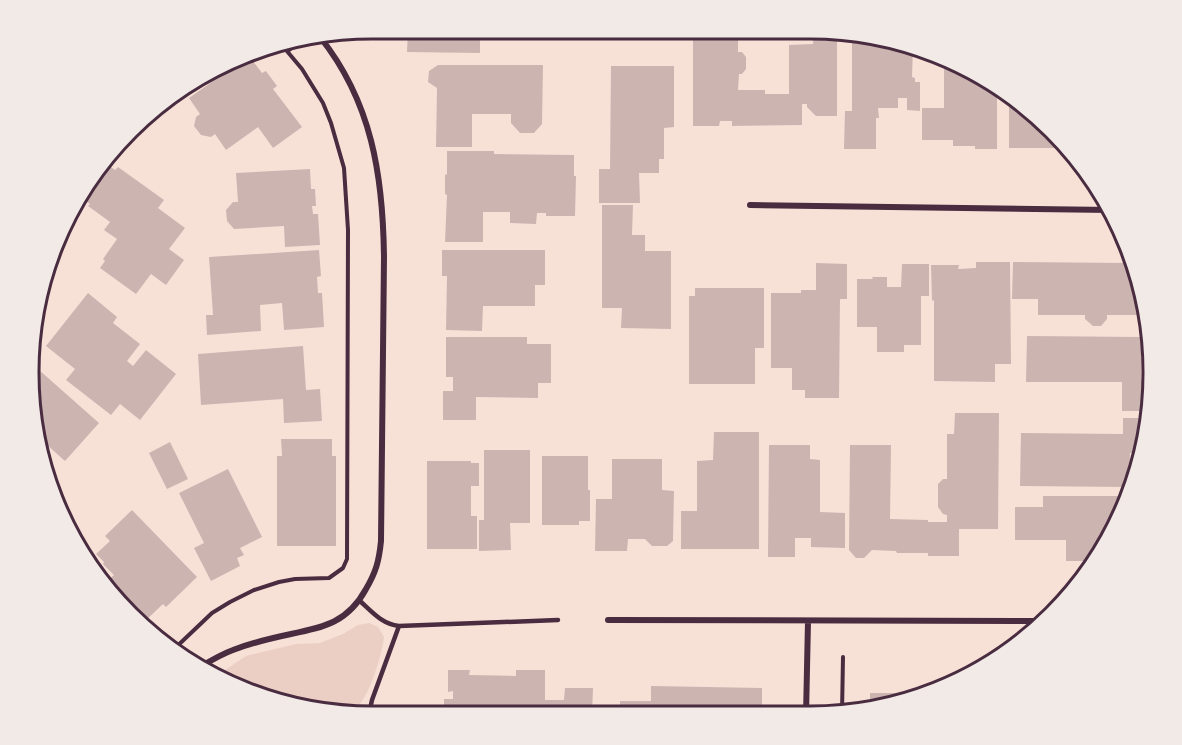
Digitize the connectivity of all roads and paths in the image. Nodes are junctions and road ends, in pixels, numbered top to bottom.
1 (324, 43) edge
2 (288, 51) edge
3 (750, 205) dead end
4 (1100, 210) edge
5 (360, 601) junction
6 (558, 620) dead end
7 (608, 620) dead end
8 (808, 621) junction
9 (1031, 621) edge
10 (399, 626) junction
11 (179, 644) edge
12 (843, 657) dead end
13 (209, 662) edge
14 (842, 704) edge
15 (371, 706) edge
16 (806, 706) edge

1 - 5 street
2 - 11 path
3 - 4 street
5 - 10 lane
5 - 13 street
6 - 10 lane
7 - 8 street
8 - 9 street
8 - 16 street
10 - 15 lane
12 - 14 path

